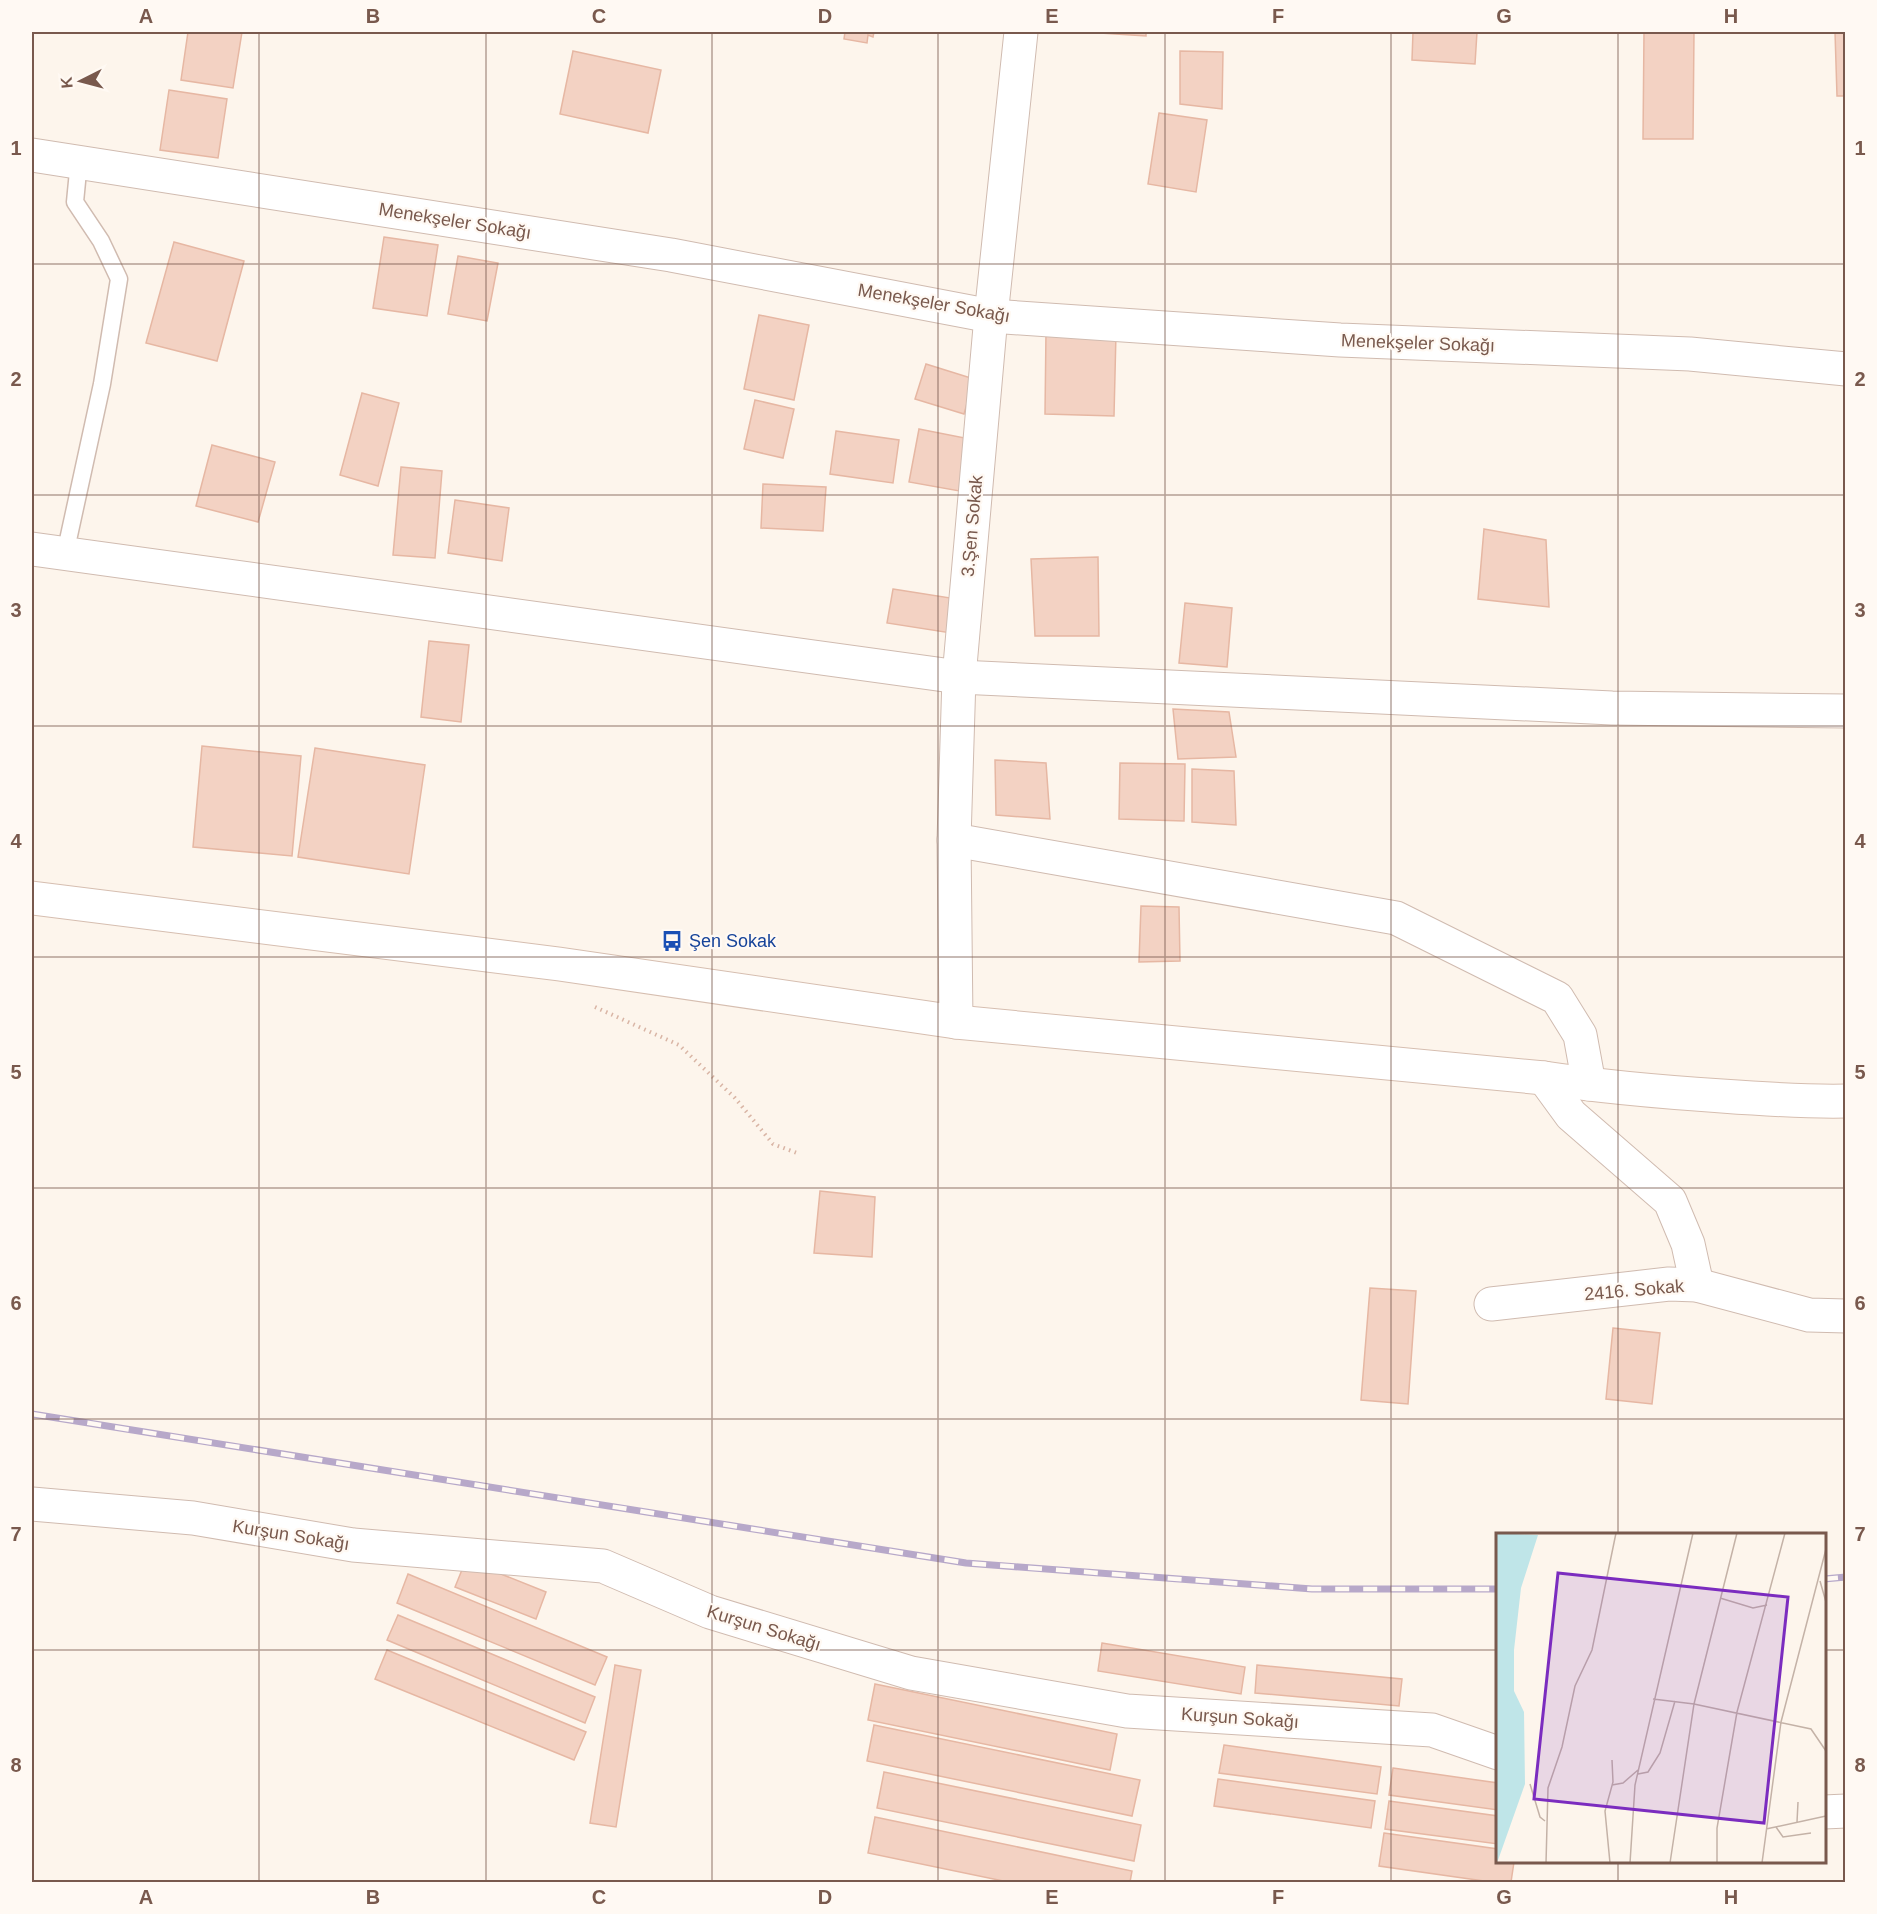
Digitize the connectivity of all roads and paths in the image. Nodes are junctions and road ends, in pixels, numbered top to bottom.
1 (1021, 32) edge
2 (32, 155) edge
3 (79, 161) junction
4 (991, 316) junction
5 (1845, 369) edge
6 (32, 549) edge
7 (65, 554) junction
8 (958, 677) junction
9 (1845, 711) edge
10 (954, 840) junction
11 (32, 898) edge
12 (559, 964) junction
13 (956, 1022) junction
14 (1544, 1077) junction
15 (1589, 1084) junction
16 (1845, 1101) edge
17 (796, 1153) dead end
18 (1697, 1285) junction
19 (1491, 1304) dead end
20 (1845, 1316) edge
21 (32, 1504) edge
22 (1496, 1753) edge
23 (1845, 1811) edge
24 (1826, 1812) edge

1 - 4 street, 3.Şen Sokak
2 - 3 street, Menekşeler Sokağı
3 - 4 street, Menekşeler Sokağı
3 - 7 lane
4 - 5 street, Menekşeler Sokağı
4 - 8 street, 3.Şen Sokak
6 - 7 street
7 - 8 street
8 - 9 street
8 - 10 street, 3.Şen Sokak
10 - 13 street, 3.Şen Sokak
10 - 15 street
11 - 12 street
12 - 13 street
12 - 17 path
13 - 14 street
14 - 15 street
14 - 18 street
15 - 16 street
18 - 19 street, 2416. Sokak
18 - 20 street, 2416. Sokak
21 - 22 street, Kurşun Sokağı
23 - 24 street

